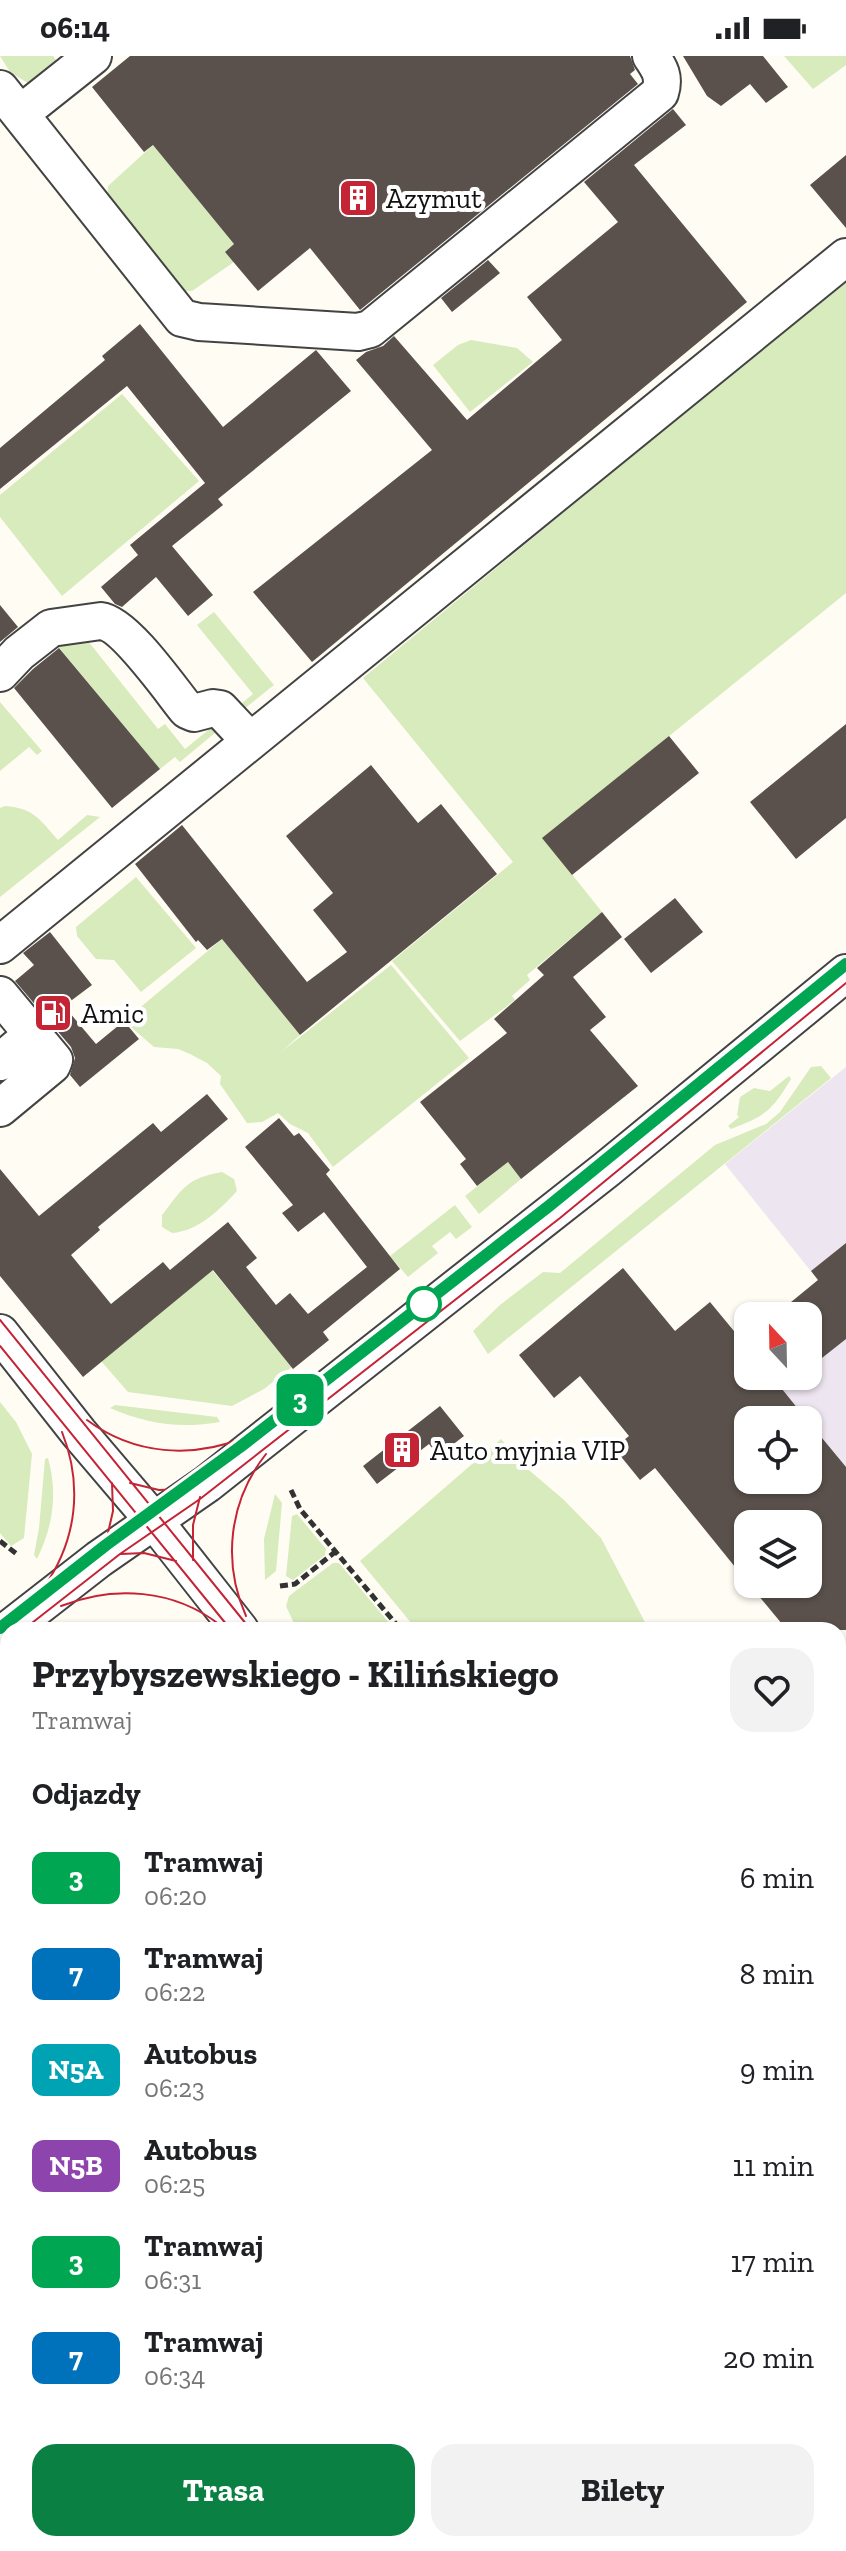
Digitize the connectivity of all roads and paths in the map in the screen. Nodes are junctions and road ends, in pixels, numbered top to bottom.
1 (93, 56) edge
2 (651, 56) edge
3 (10, 102) edge
4 (846, 257) edge
5 (0, 673) edge
6 (250, 741) junction
7 (0, 945) edge
8 (846, 973) edge
9 (12, 1016) edge
10 (0, 1062) edge
11 (0, 1108) edge
12 (0, 1333) edge
13 (291, 1490) dead end
14 (154, 1520) junction
15 (0, 1541) edge
16 (335, 1552) junction
17 (18, 1555) dead end
18 (280, 1586) dead end
19 (18, 1622) edge
20 (234, 1622) edge
21 (394, 1622) edge

1 - 3 street
2 - 3 street
4 - 6 street
5 - 6 street
6 - 7 street
8 - 14 street
9 - 10 street
9 - 11 street
12 - 14 street
13 - 16 path
14 - 19 street
14 - 20 street
15 - 17 path
16 - 18 path
16 - 21 path

